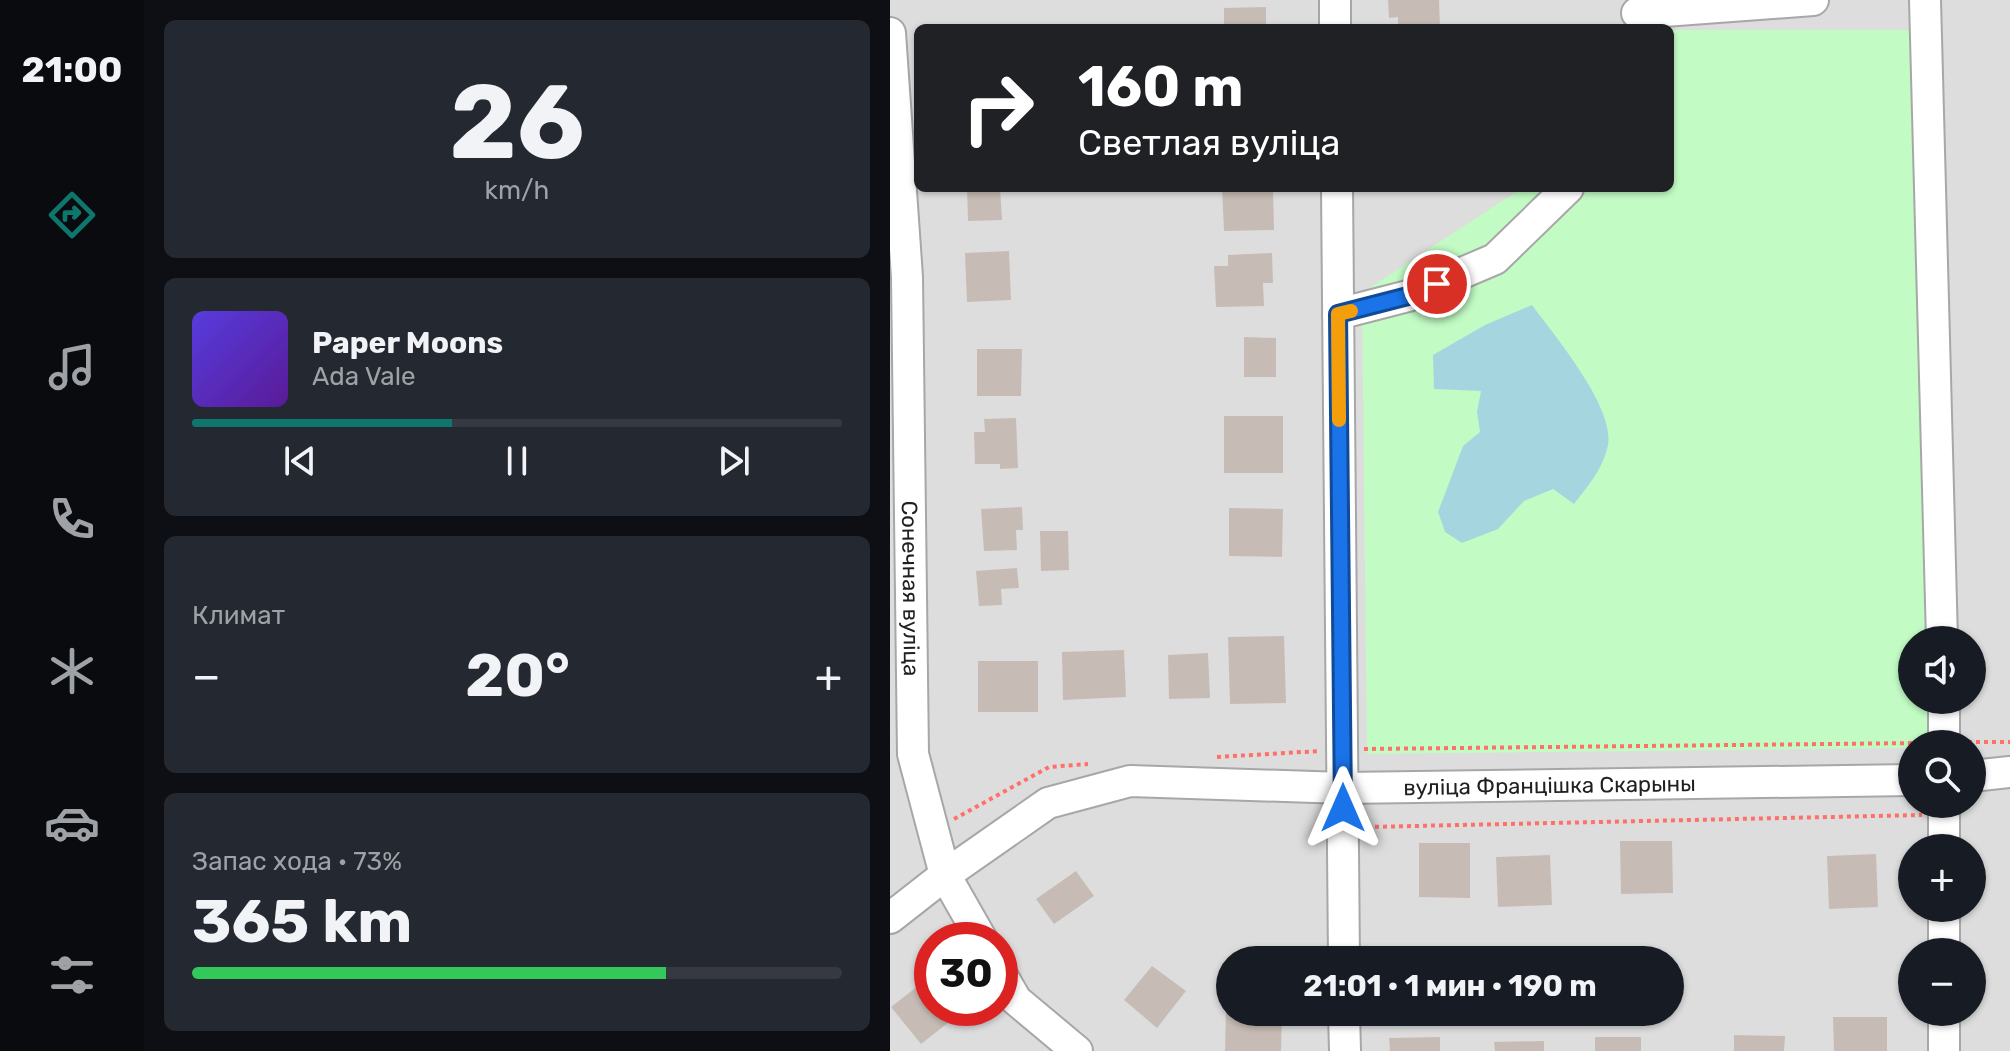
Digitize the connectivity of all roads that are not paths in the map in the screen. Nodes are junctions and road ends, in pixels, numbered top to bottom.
1 (1335, 0) edge
2 (1813, 0) edge
3 (1925, 0) edge
4 (1636, 14) edge
5 (1335, 24) edge
6 (890, 33) edge
7 (1337, 192) edge
8 (1564, 192) edge
9 (899, 284) edge
10 (1338, 314) junction
11 (1942, 626) edge
12 (2010, 772) edge
13 (1986, 775) edge
14 (1898, 780) edge
15 (1343, 788) junction
16 (945, 875) junction
17 (890, 918) edge
18 (972, 922) edge
19 (1344, 946) edge
20 (1018, 1002) edge
21 (1344, 1026) edge
22 (1944, 1026) edge
23 (1077, 1051) edge
24 (1345, 1051) edge
25 (1944, 1051) edge

1 - 5 street
2 - 4 street
3 - 11 street
6 - 9 street, Сонечная вуліца
7 - 10 street
8 - 10 street
9 - 16 street, Сонечная вуліца
10 - 15 street
12 - 13 street
14 - 15 street, вуліца Францішка Скарыны
15 - 16 street, вуліца Францішка Скарыны
15 - 19 street
16 - 17 street, вуліца Францішка Скарыны
16 - 18 street, Сонечная вуліца
20 - 23 street
21 - 24 street
22 - 25 street

